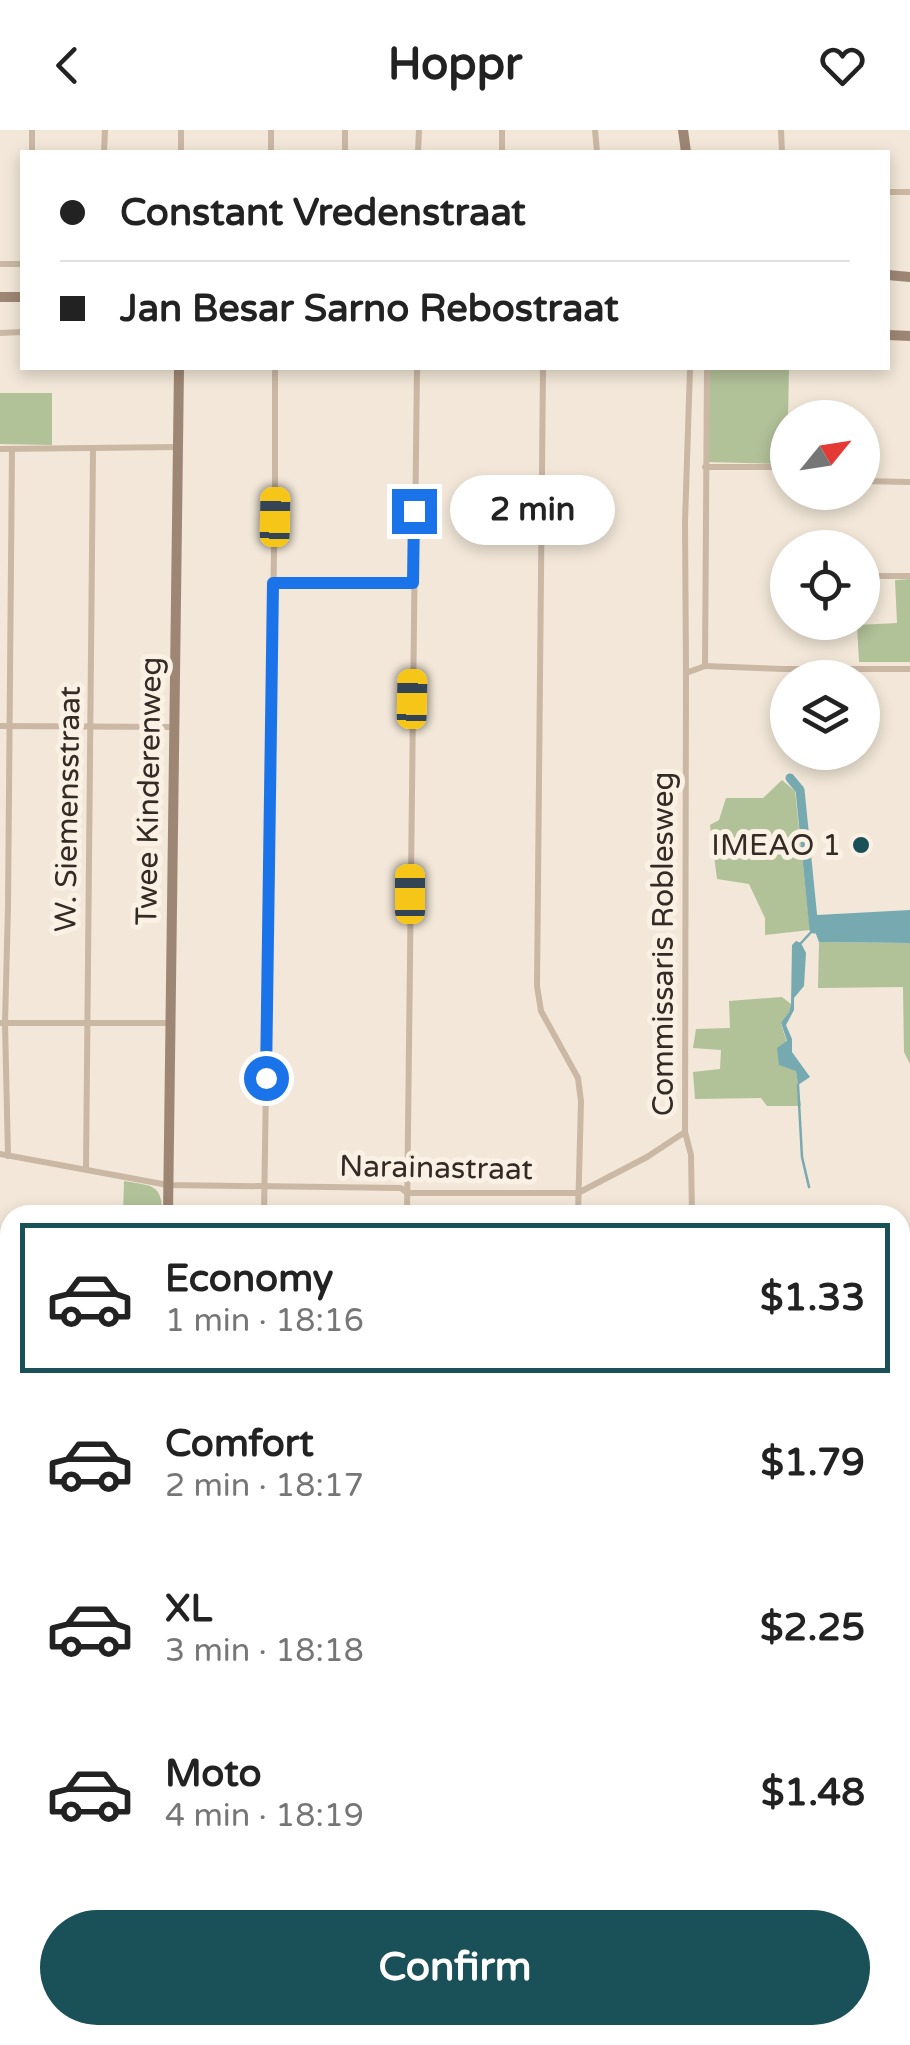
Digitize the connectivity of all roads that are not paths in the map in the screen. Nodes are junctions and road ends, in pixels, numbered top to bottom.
1 (179, 370) edge
2 (275, 370) edge
3 (417, 370) edge
4 (543, 370) edge
5 (690, 370) edge
6 (706, 370) edge
7 (178, 447) junction
8 (0, 449) edge
9 (12, 449) junction
10 (93, 449) junction
11 (704, 467) junction
12 (770, 467) edge
13 (880, 481) edge
14 (910, 482) edge
15 (880, 576) edge
16 (910, 576) edge
17 (273, 583) junction
18 (413, 583) junction
19 (704, 666) junction
20 (910, 669) edge
21 (686, 673) junction
22 (0, 726) edge
23 (10, 726) junction
24 (92, 727) junction
25 (175, 727) junction
26 (2, 1023) edge
27 (170, 1023) junction
28 (88, 1024) junction
29 (685, 1132) junction
30 (4, 1155) edge
31 (86, 1169) junction
32 (168, 1185) junction
33 (264, 1188) junction
34 (407, 1192) junction
35 (578, 1193) junction
36 (168, 1205) edge
37 (264, 1205) edge
38 (407, 1205) edge
39 (578, 1205) edge
40 (692, 1205) edge

1 - 7 street, Twee Kinderenweg
2 - 17 street
3 - 18 street
4 - 35 street
5 - 21 street, Commissaris Roblesweg
6 - 11 street
7 - 10 street
7 - 25 street, Twee Kinderenweg
8 - 9 street
9 - 10 street
9 - 23 street
10 - 24 street, W. Siemensstraat
11 - 12 street
11 - 19 street
13 - 14 street
15 - 16 street
17 - 18 street
17 - 33 street
18 - 34 street
19 - 20 street
19 - 21 street
21 - 29 street, Commissaris Roblesweg
22 - 23 street
23 - 24 street
23 - 26 street
24 - 25 street
24 - 28 street, W. Siemensstraat
25 - 27 street, Twee Kinderenweg
26 - 28 street
26 - 30 street
27 - 28 street
27 - 32 street, Twee Kinderenweg
28 - 31 street, W. Siemensstraat
29 - 35 street, Narainastraat
29 - 40 street, Commissaris Roblesweg
30 - 31 street, Narainastraat
31 - 32 street, Narainastraat
32 - 33 street, Narainastraat
32 - 36 street, Twee Kinderenweg
33 - 34 street, Narainastraat
33 - 37 street
34 - 35 street, Narainastraat
34 - 38 street
35 - 39 street

